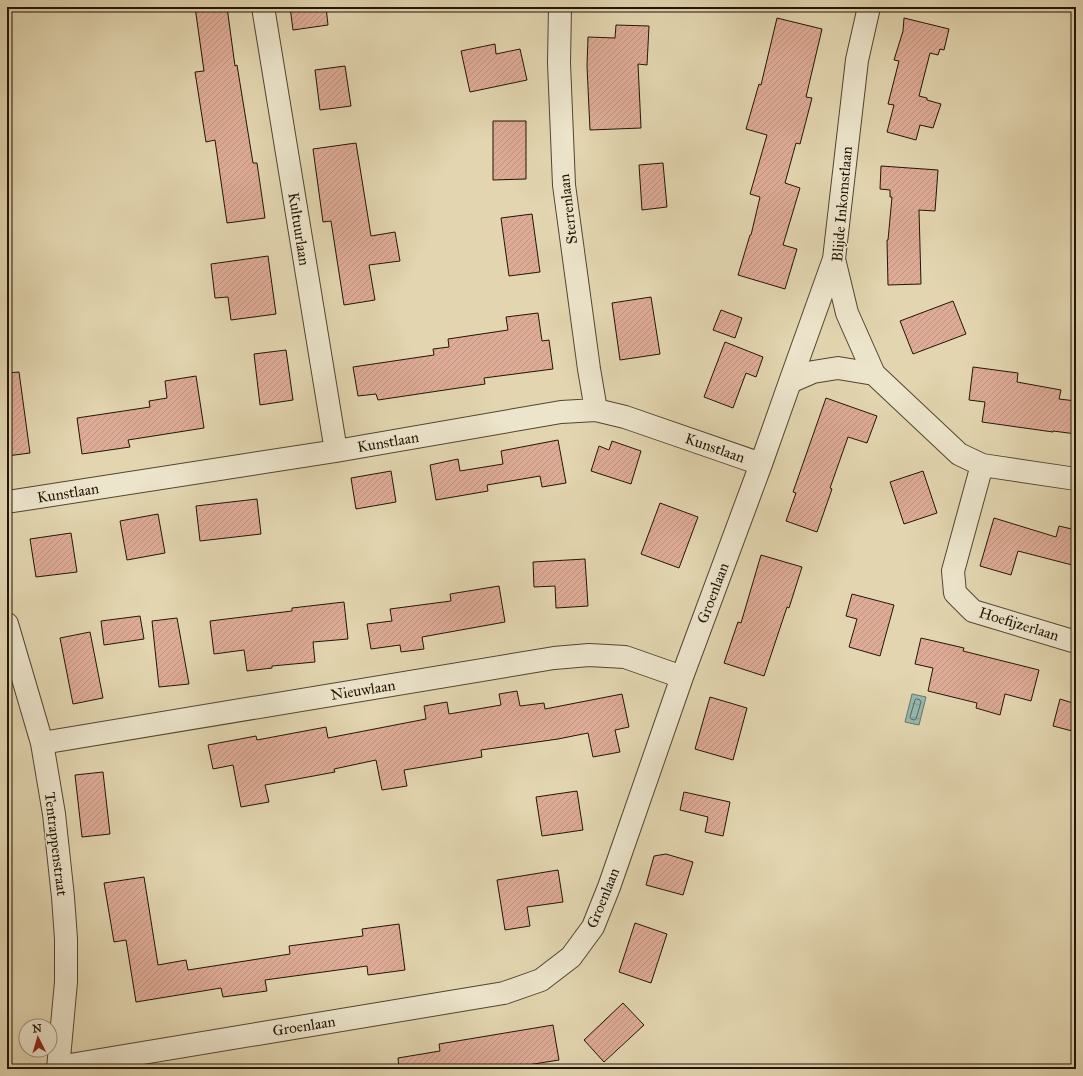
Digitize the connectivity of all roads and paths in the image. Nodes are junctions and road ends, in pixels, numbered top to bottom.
1 (263, 7) edge
2 (560, 7) edge
3 (869, 7) edge
4 (834, 259) junction
5 (874, 374) junction
6 (790, 382) junction
7 (596, 410) junction
8 (336, 451) junction
9 (761, 464) junction
10 (982, 465) junction
11 (1076, 479) edge
12 (7, 502) edge
13 (7, 624) edge
14 (1076, 642) edge
15 (682, 677) junction
16 (42, 743) junction
17 (58, 1068) edge

1 - 8 street, Kultuurlaan
2 - 7 street, Sterrenlaan
3 - 4 street, Blijde Inkomstlaan
4 - 5 street, Blijde Inkomstlaan
4 - 6 street, Groenlaan
5 - 6 street
5 - 10 street, Blijde Inkomstlaan
6 - 9 street, Groenlaan
7 - 8 street, Kunstlaan
7 - 9 street, Kunstlaan
8 - 12 street, Kunstlaan
9 - 15 street, Groenlaan
10 - 11 street, Blijde Inkomstlaan
10 - 14 street, Hoefijzerlaan
13 - 16 street, Tentrappenstraat
15 - 16 street, Nieuwlaan
15 - 17 street, Groenlaan
16 - 17 street, Tentrappenstraat

